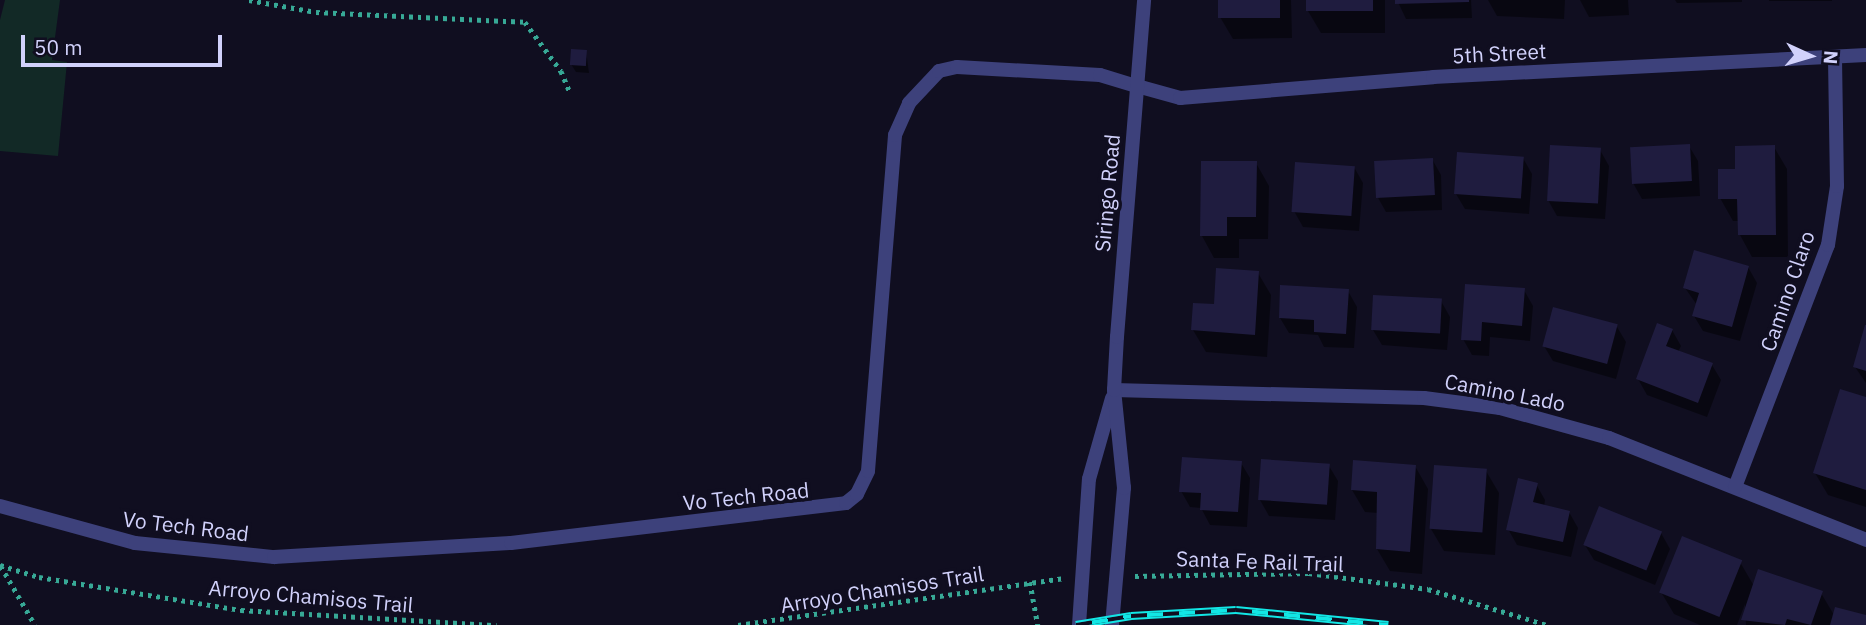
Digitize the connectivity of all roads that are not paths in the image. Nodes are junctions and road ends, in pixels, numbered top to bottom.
1 (1144, 0) edge
2 (1866, 55) edge
3 (1835, 57) junction
4 (1137, 86) junction
5 (1114, 390) junction
6 (1735, 487) junction
7 (0, 506) edge
8 (1866, 540) edge
9 (1079, 625) edge
10 (1112, 625) edge

1 - 4 street, Siringo Road
2 - 3 street, 5th Street
3 - 4 street, 5th Street
3 - 6 street, Camino Claro
4 - 5 street, Siringo Road
4 - 7 street, Vo Tech Road
5 - 6 street, Camino Lado
5 - 9 street, Siringo Road
5 - 10 street, Siringo Road
6 - 8 street, Camino Lado

